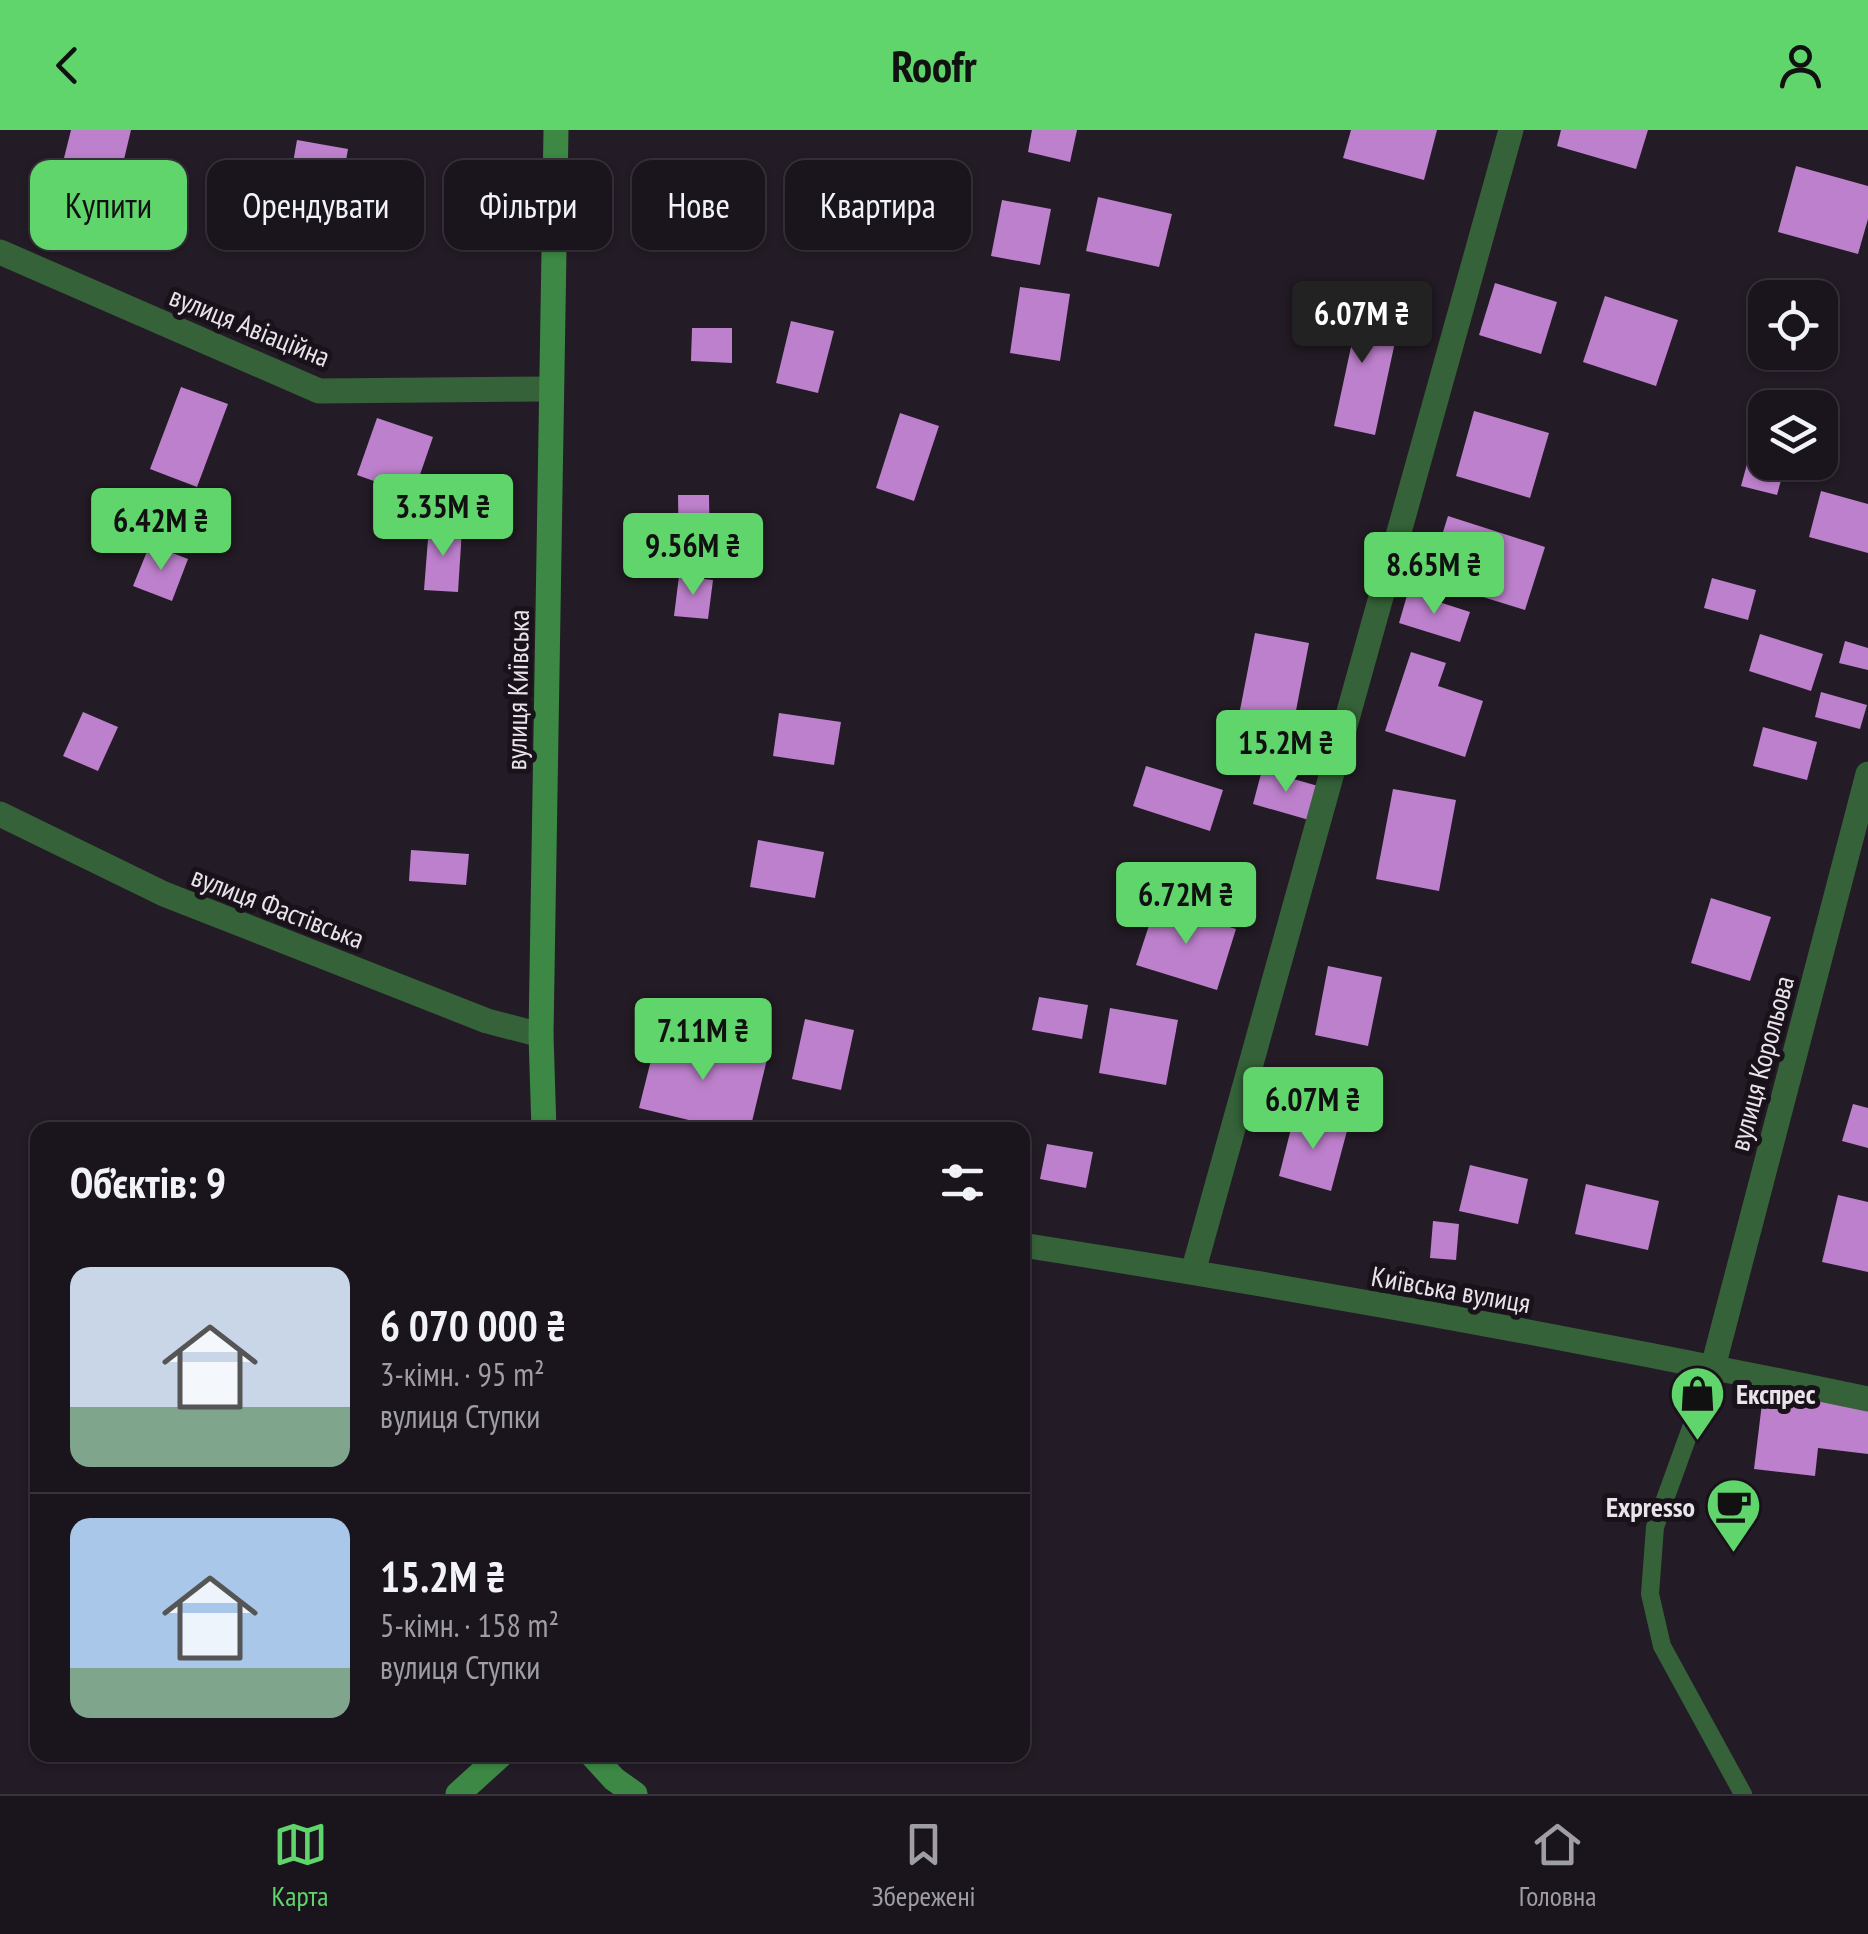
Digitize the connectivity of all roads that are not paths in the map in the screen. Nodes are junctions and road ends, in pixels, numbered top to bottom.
1 (556, 130) edge
2 (1511, 130) edge
3 (0, 252) edge
4 (551, 389) junction
5 (1868, 774) edge
6 (0, 814) edge
7 (541, 1035) junction
8 (544, 1122) edge
9 (1030, 1246) edge
10 (1193, 1272) junction
11 (1713, 1367) junction
12 (1868, 1400) edge
13 (493, 1762) edge
14 (598, 1762) edge
15 (458, 1794) edge
16 (634, 1794) edge
17 (1743, 1794) edge

1 - 4 street, вулиця Київська
2 - 10 street
3 - 4 street, вулиця Авіаційна
4 - 7 street, вулиця Київська
5 - 11 street, вулиця Корольова
6 - 7 street, вулиця Фастівська
7 - 8 street, вулиця Київська
9 - 10 street, Київська вулиця
10 - 11 street, Київська вулиця
11 - 12 street, Київська вулиця
11 - 17 lane
13 - 15 street
14 - 16 street

